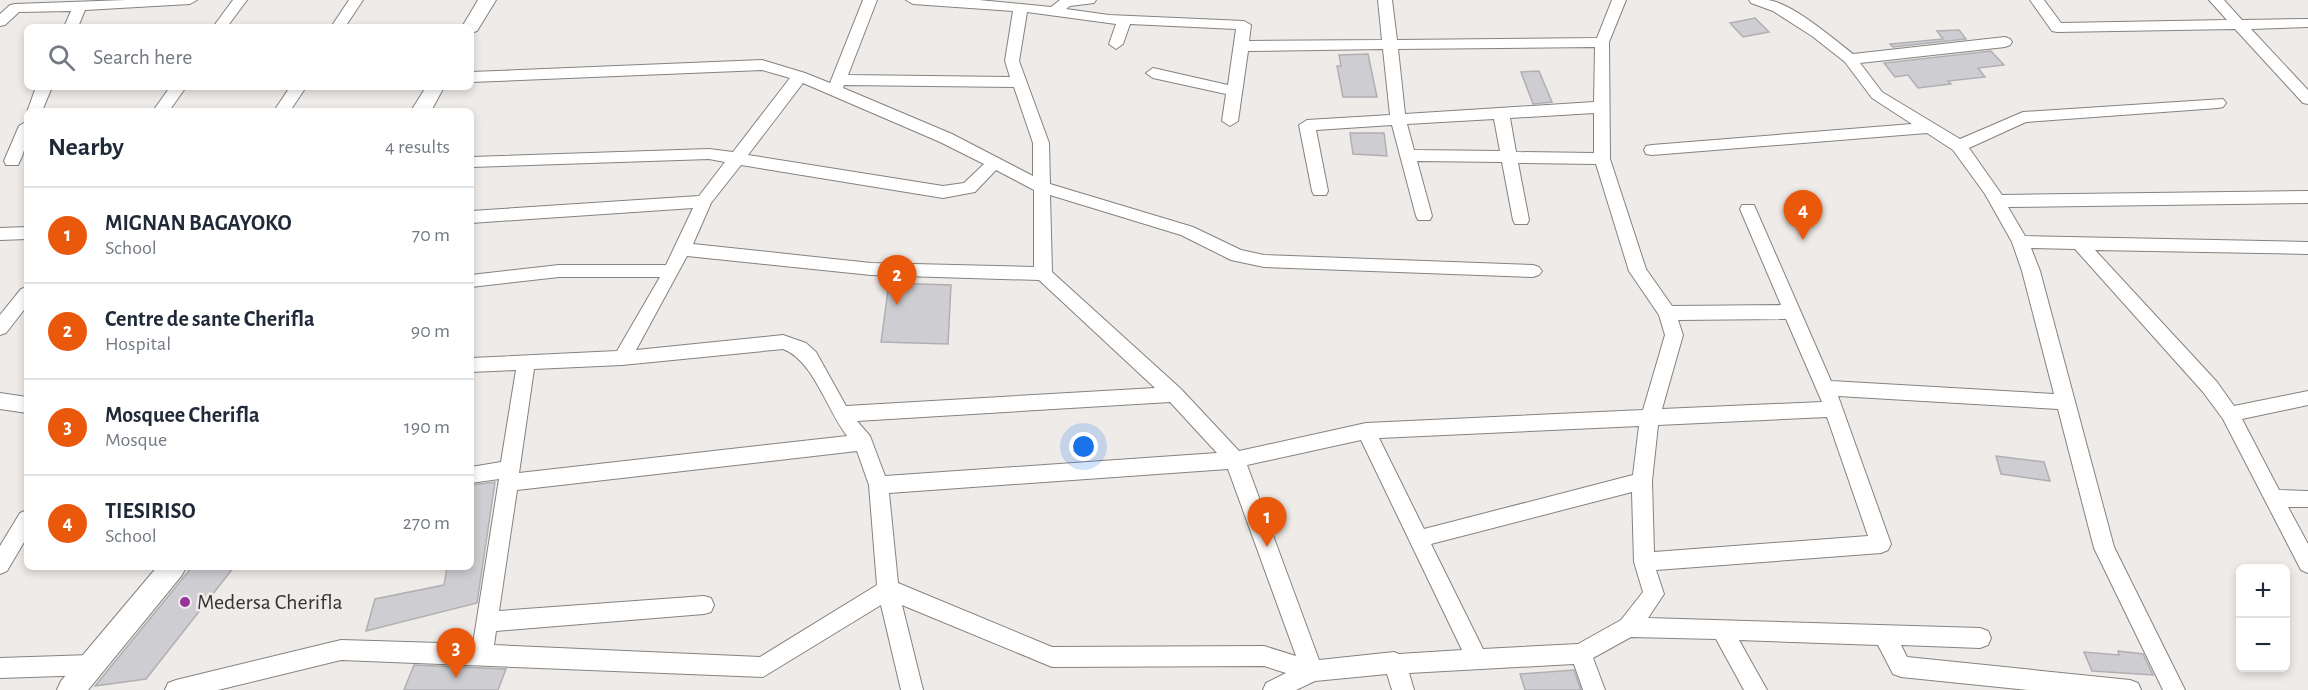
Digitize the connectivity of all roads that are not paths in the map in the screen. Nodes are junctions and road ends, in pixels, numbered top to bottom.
1 (58, 0) edge
2 (190, 0) edge
3 (240, 0) edge
4 (356, 0) edge
5 (487, 0) edge
6 (870, 0) edge
7 (913, 0) edge
8 (1089, 0) edge
9 (1385, 0) edge
10 (1619, 0) edge
11 (1756, 0) edge
12 (2037, 0) edge
13 (2216, 0) edge
14 (961, 1) edge
15 (80, 6) junction
16 (1021, 6) junction
17 (45, 7) junction
18 (1055, 11) junction
19 (1125, 20) junction
20 (0, 22) edge
21 (2308, 23) edge
22 (72, 24) edge
23 (222, 24) edge
24 (340, 24) edge
25 (473, 24) edge
26 (2239, 25) junction
27 (1602, 42) junction
28 (2005, 42) dead end
29 (1116, 44) dead end
30 (1390, 44) junction
31 (1242, 45) junction
32 (1850, 59) junction
33 (1153, 73) dead end
34 (800, 76) junction
35 (474, 77) edge
36 (1020, 82) junction
37 (836, 85) junction
38 (43, 90) edge
39 (176, 90) edge
40 (296, 90) edge
41 (433, 90) edge
42 (1235, 91) junction
43 (2308, 99) edge
44 (2218, 103) dead end
45 (1602, 107) junction
46 (35, 108) edge
47 (163, 108) edge
48 (284, 108) edge
49 (423, 108) edge
50 (1501, 113) junction
51 (1398, 120) junction
52 (1230, 121) dead end
53 (1927, 128) junction
54 (24, 134) edge
55 (1959, 147) junction
56 (1652, 150) dead end
57 (1408, 155) junction
58 (1509, 157) junction
59 (736, 159) junction
60 (1602, 159) junction
61 (13, 161) edge
62 (474, 162) edge
63 (993, 164) junction
64 (1042, 187) junction
65 (1320, 191) dead end
66 (2308, 197) edge
67 (704, 201) junction
68 (1997, 201) junction
69 (1748, 209) dead end
70 (1424, 216) dead end
71 (474, 217) edge
72 (1521, 220) dead end
73 (24, 233) edge
74 (0, 234) edge
75 (2020, 242) junction
76 (2079, 243) junction
77 (2308, 248) edge
78 (682, 249) junction
79 (672, 271) junction
80 (1533, 271) dead end
81 (1042, 274) junction
82 (474, 281) edge
83 (24, 298) edge
84 (1792, 312) junction
85 (1667, 314) junction
86 (0, 328) edge
87 (622, 358) junction
88 (526, 362) junction
89 (474, 365) edge
90 (1825, 388) junction
91 (1174, 394) junction
92 (2308, 398) edge
93 (0, 401) edge
94 (2066, 402) junction
95 (24, 405) edge
96 (1834, 409) junction
97 (841, 414) junction
98 (2230, 414) junction
99 (1650, 417) junction
100 (1366, 431) junction
101 (863, 442) junction
102 (1235, 460) junction
103 (474, 475) edge
104 (509, 476) junction
105 (1642, 481) junction
106 (879, 485) junction
107 (2274, 498) junction
108 (2308, 499) edge
109 (24, 524) edge
110 (1419, 539) junction
111 (1644, 562) junction
112 (2308, 564) edge
113 (0, 565) edge
114 (170, 570) edge
115 (888, 589) junction
116 (704, 605) dead end
117 (487, 622) junction
118 (1629, 627) junction
119 (1722, 630) junction
120 (1884, 635) junction
121 (1980, 638) dead end
122 (482, 654) junction
123 (1581, 654) junction
124 (1477, 658) junction
125 (1394, 662) junction
126 (91, 665) junction
127 (0, 668) edge
128 (1312, 671) junction
129 (71, 690) edge
130 (176, 690) edge
131 (912, 690) edge
132 (1274, 690) edge
133 (1403, 690) edge
134 (1594, 690) edge
135 (1756, 690) edge
136 (2130, 690) edge
137 (2174, 690) edge

1 - 17 street
2 - 15 street
3 - 23 street
4 - 24 street
5 - 25 street
6 - 37 street
7 - 14 street
8 - 18 street
9 - 30 street
10 - 27 street
11 - 32 street
12 - 26 street
13 - 26 street
14 - 16 street
15 - 17 street
15 - 22 street
16 - 18 street
16 - 36 street
17 - 20 street
18 - 19 street
19 - 29 street
19 - 31 street
21 - 26 street
26 - 43 street
27 - 30 street
27 - 45 street
28 - 32 street
30 - 31 street
30 - 51 street
31 - 42 street
32 - 53 street
33 - 42 street
34 - 35 street
34 - 37 street
34 - 59 street
36 - 37 street
36 - 64 street
37 - 63 street
38 - 46 street
39 - 47 street
40 - 48 street
41 - 49 street
42 - 52 street
44 - 55 street
45 - 50 street
45 - 60 street
50 - 51 street
50 - 58 street
51 - 57 street
51 - 65 street
53 - 55 street
53 - 56 street
54 - 61 street
55 - 68 street
57 - 58 street
57 - 70 street
58 - 60 street
58 - 72 street
59 - 62 street
59 - 63 street
59 - 67 street
60 - 85 street
63 - 64 street
64 - 80 street
64 - 81 street
66 - 68 street
67 - 71 street
67 - 78 street
68 - 75 street
69 - 84 street
73 - 74 street
75 - 76 street
75 - 94 street
76 - 77 street
76 - 98 street
78 - 79 street
78 - 81 street
79 - 82 street
79 - 87 street
81 - 91 street
83 - 86 street
84 - 85 street
84 - 90 street
85 - 99 street
87 - 88 street
87 - 97 street
88 - 89 street
88 - 104 street
90 - 94 street
90 - 96 street
91 - 97 street
91 - 102 street
92 - 98 street
93 - 95 street
94 - 137 street
96 - 99 street
96 - 111 street
97 - 101 street
98 - 107 street
99 - 100 street
99 - 105 street
100 - 102 street
100 - 110 street
101 - 104 street
101 - 106 street
102 - 106 street
102 - 128 street
103 - 104 street
104 - 117 street
105 - 110 street
105 - 111 street
106 - 115 street
107 - 108 street
107 - 112 street
109 - 113 street
110 - 124 street
111 - 118 street
114 - 126 street
115 - 122 street
115 - 128 street
115 - 131 street
116 - 117 street
117 - 122 street
118 - 119 street
118 - 123 street
119 - 120 street
119 - 135 street
120 - 121 street
120 - 136 street
122 - 130 street
123 - 124 street
123 - 134 street
124 - 125 street
125 - 128 street
125 - 133 street
126 - 127 street
126 - 129 street
128 - 132 street

